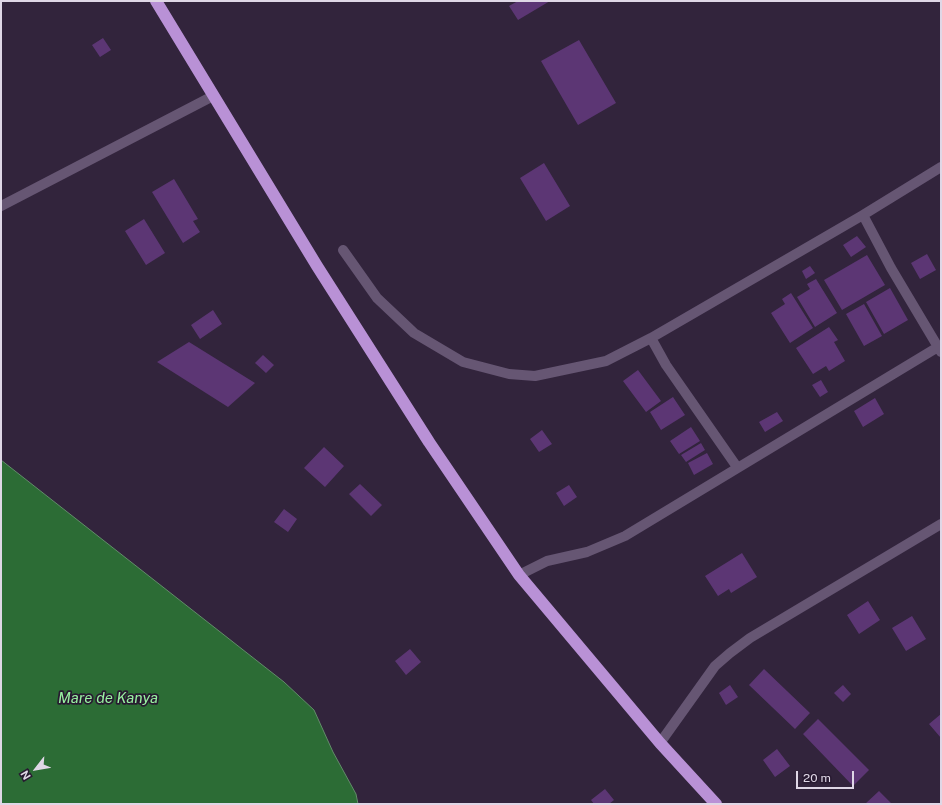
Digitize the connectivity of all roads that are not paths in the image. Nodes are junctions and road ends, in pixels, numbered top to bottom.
1 (156, 1) edge
2 (213, 96) junction
3 (941, 168) edge
4 (1, 206) edge
5 (863, 216) junction
6 (343, 250) dead end
7 (651, 338) junction
8 (939, 349) edge
9 (737, 468) junction
10 (941, 524) edge
11 (519, 576) junction
12 (660, 743) junction
13 (716, 804) edge

1 - 2 highway
2 - 4 street
2 - 11 highway
3 - 5 street
5 - 7 street
5 - 8 street
6 - 7 street
7 - 9 street
8 - 9 street
9 - 11 street
10 - 12 street
11 - 12 highway
12 - 13 highway

